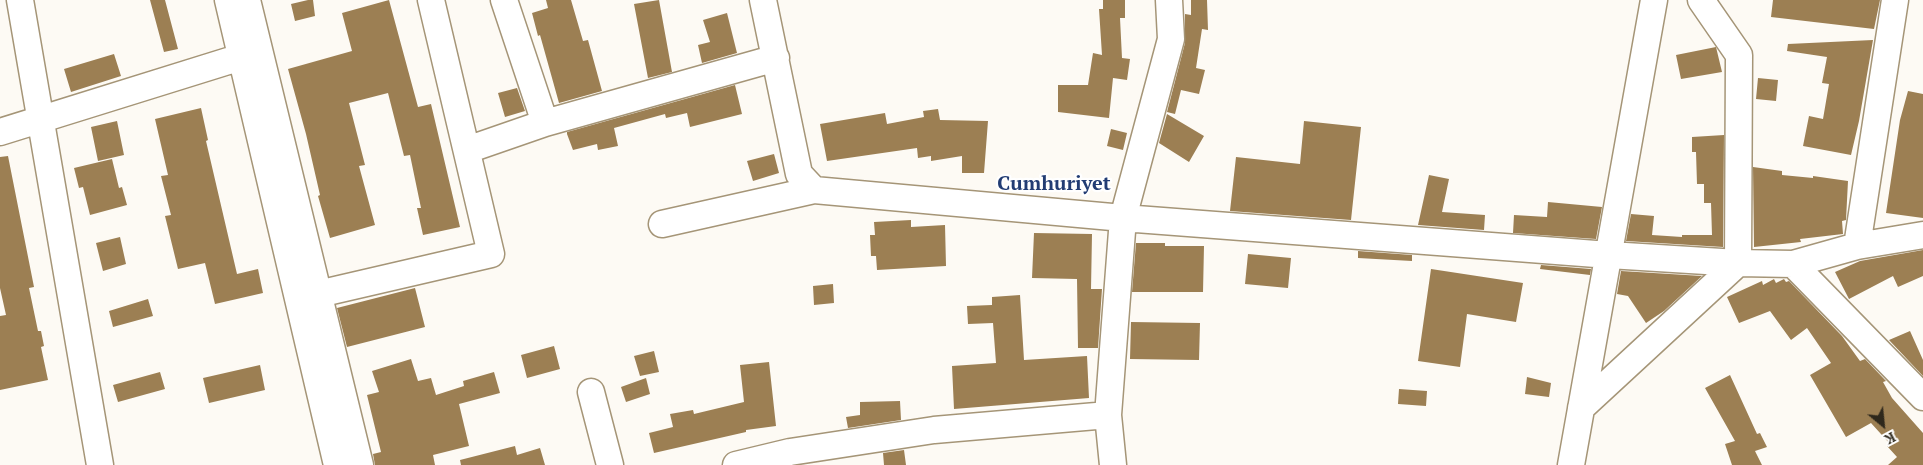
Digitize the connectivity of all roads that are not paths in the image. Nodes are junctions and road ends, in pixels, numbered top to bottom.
1 (20, 0) edge
2 (228, 0) edge
3 (247, 0) edge
4 (431, 0) edge
5 (504, 0) edge
6 (763, 0) edge
7 (1169, 0) edge
8 (1654, 0) edge
9 (1671, 0) edge
10 (1701, 0) edge
11 (1895, 0) edge
12 (241, 57) junction
13 (776, 58) junction
14 (40, 119) junction
15 (545, 123) junction
16 (0, 132) edge
17 (467, 150) junction
18 (814, 190) junction
19 (1123, 218) junction
20 (662, 224) dead end
21 (1923, 235) edge
22 (1857, 246) junction
23 (1608, 256) junction
24 (1738, 263) junction
25 (1793, 264) junction
26 (308, 296) junction
27 (591, 392) dead end
28 (1923, 397) edge
29 (1581, 408) junction
30 (1108, 415) junction
31 (100, 465) edge
32 (337, 465) edge
33 (360, 465) edge
34 (610, 465) edge
35 (736, 465) edge
36 (1113, 465) edge
37 (1571, 465) edge

1 - 14 street
2 - 12 street
3 - 26 street
4 - 17 street
5 - 15 street
6 - 13 street
7 - 19 street
8 - 23 street
9 - 23 street
10 - 24 street
11 - 22 street
12 - 14 street
12 - 26 street
13 - 15 street
13 - 18 street
14 - 16 street
14 - 31 street
15 - 17 street
17 - 26 street
18 - 19 street
18 - 20 street
19 - 23 street
19 - 30 street
21 - 22 street
22 - 25 street
23 - 24 street
23 - 29 street
24 - 25 street
24 - 29 street
25 - 28 street
26 - 32 street
26 - 33 street
27 - 34 street
29 - 37 street
30 - 35 street
30 - 36 street

